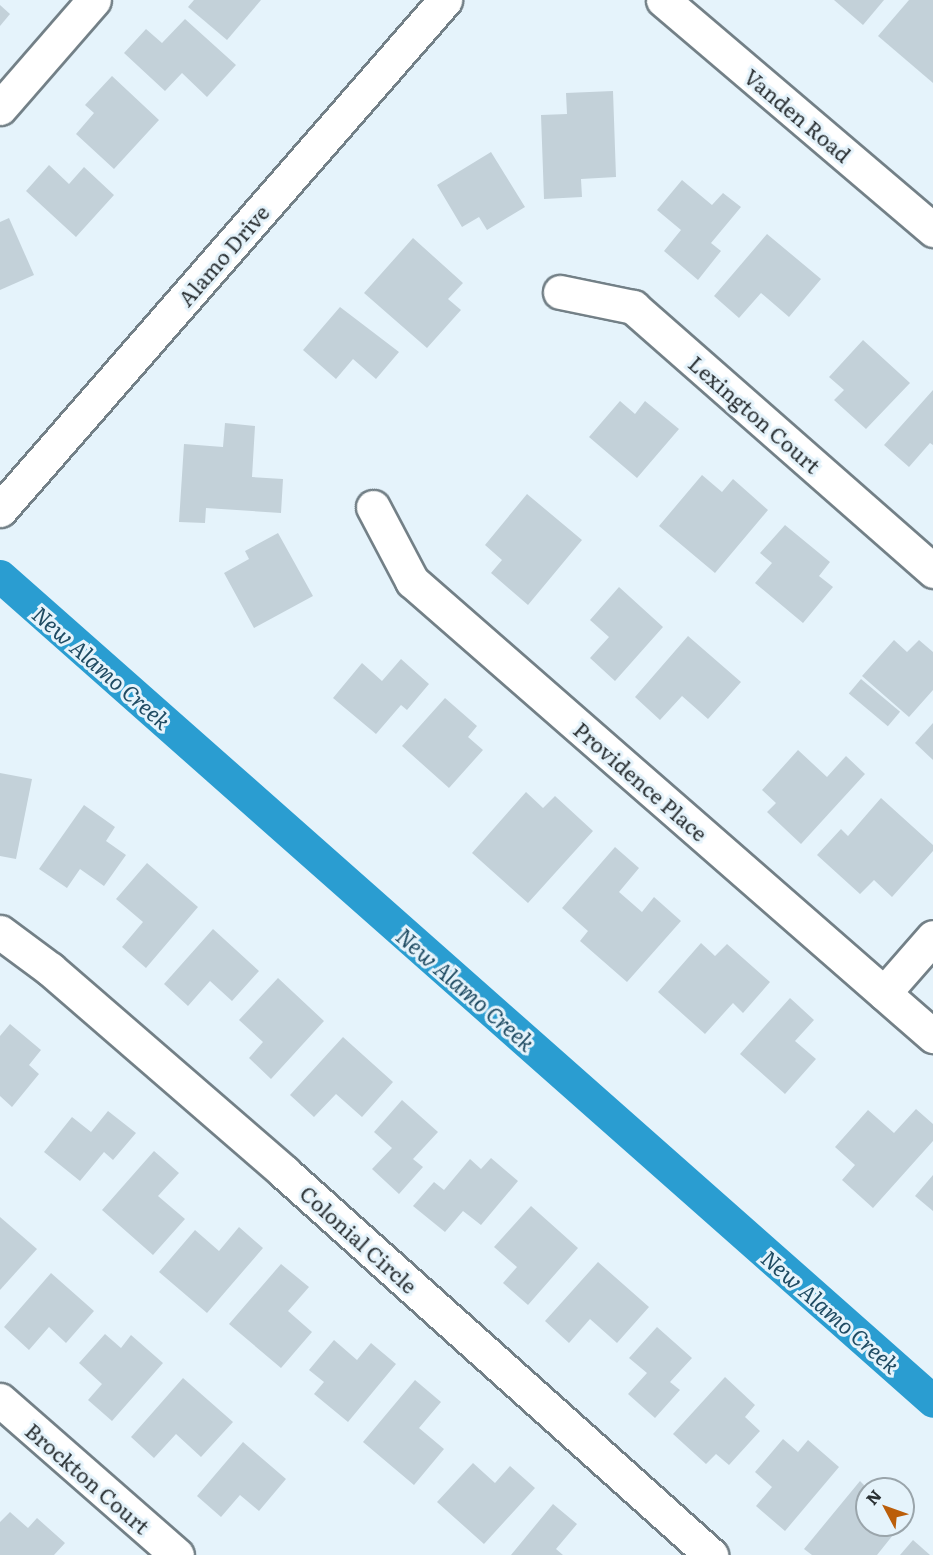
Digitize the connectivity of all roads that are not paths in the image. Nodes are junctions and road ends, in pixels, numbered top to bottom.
1 (94, 0) edge
2 (445, 0) edge
3 (663, 0) edge
4 (0, 108) edge
5 (933, 230) edge
6 (560, 292) dead end
7 (5, 505) edge
8 (373, 507) dead end
9 (933, 571) edge
10 (0, 932) edge
11 (933, 938) edge
12 (885, 993) junction
13 (933, 1036) edge
14 (0, 1400) edge
15 (177, 1555) edge
16 (711, 1555) edge

1 - 4 street
2 - 7 street, Alamo Drive
3 - 5 street, Vanden Road
6 - 9 street, Lexington Court
8 - 12 street, Providence Place
10 - 16 street, Colonial Circle
11 - 12 street
12 - 13 street, Providence Place
14 - 15 street, Brockton Court

